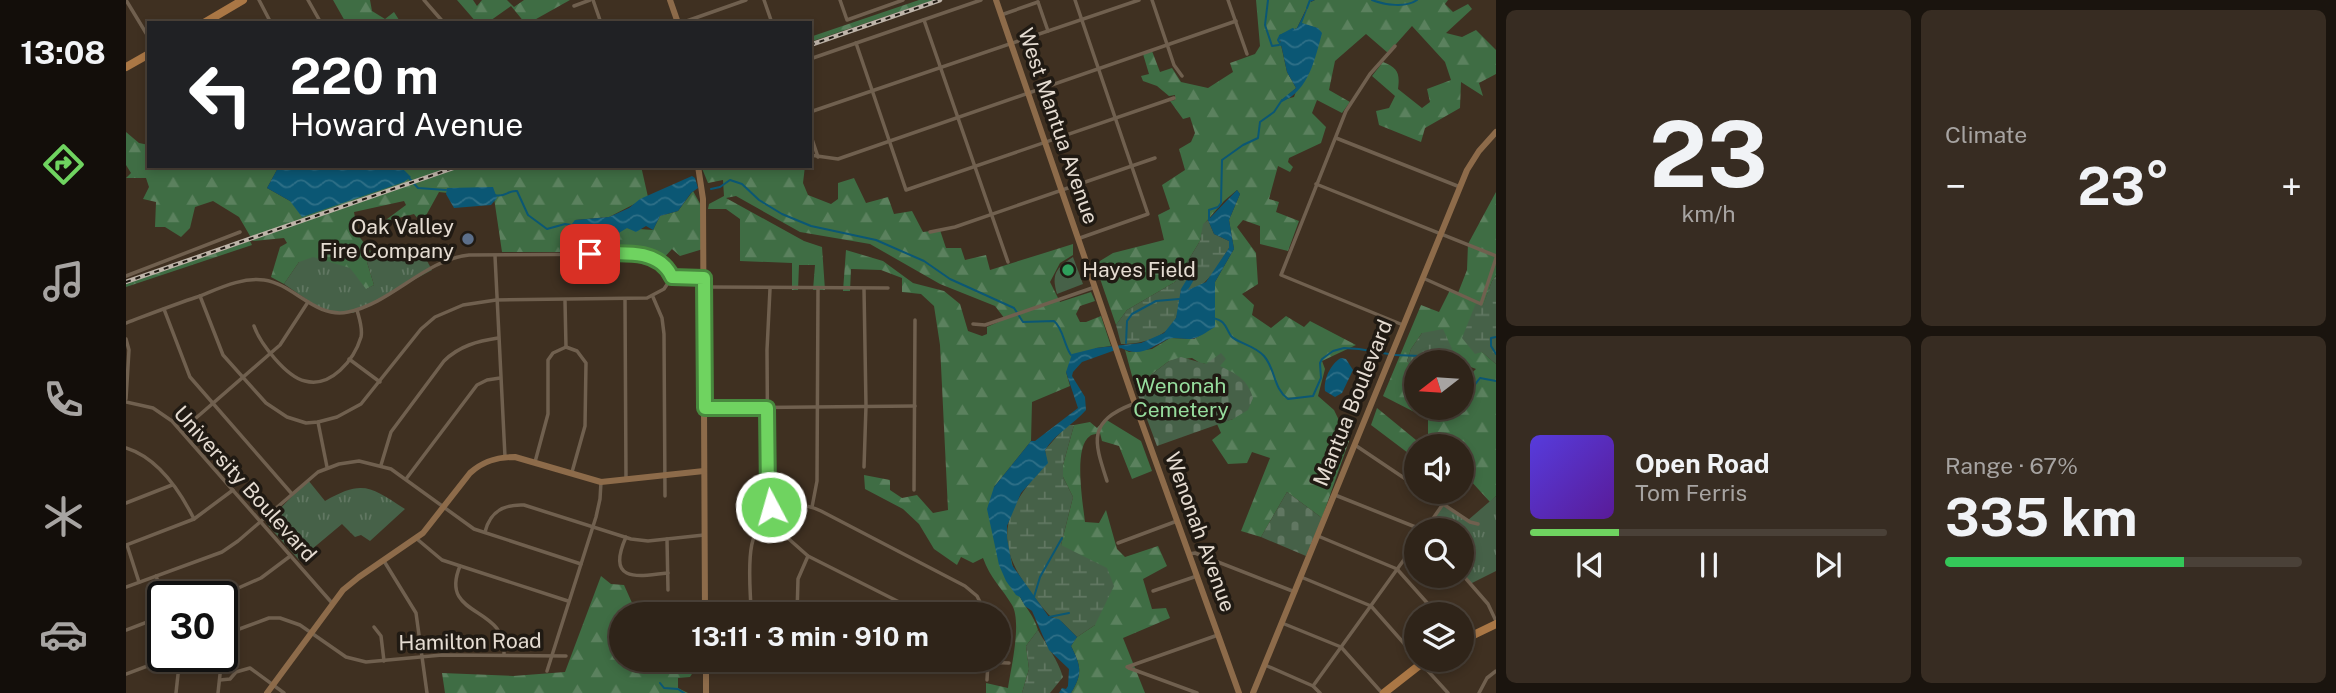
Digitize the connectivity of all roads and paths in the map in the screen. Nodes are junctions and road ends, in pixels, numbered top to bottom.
1 (126, 0) edge
2 (243, 0) edge
3 (258, 0) edge
4 (308, 0) edge
5 (424, 0) edge
6 (592, 0) edge
7 (670, 0) edge
8 (746, 0) edge
9 (764, 0) edge
10 (840, 0) edge
11 (903, 0) edge
12 (981, 0) edge
13 (996, 0) edge
14 (1075, 0) edge
15 (1139, 0) edge
16 (1152, 0) edge
17 (1228, 0) edge
18 (1037, 1) edge
19 (232, 3) edge
20 (574, 6) dead end
21 (1001, 15) junction
22 (924, 20) junction
23 (1082, 20) junction
24 (207, 21) edge
25 (270, 21) edge
26 (320, 21) edge
27 (442, 21) edge
28 (600, 21) edge
29 (678, 21) edge
30 (685, 21) edge
31 (771, 21) edge
32 (1236, 21) junction
33 (1048, 32) junction
34 (147, 35) edge
35 (856, 43) junction
36 (1011, 44) junction
37 (1167, 45) junction
38 (1395, 46) dead end
39 (1247, 54) dead end
40 (147, 55) edge
41 (812, 58) edge
42 (126, 67) edge
43 (940, 68) junction
44 (1098, 69) junction
45 (1182, 76) dead end
46 (873, 91) junction
47 (1028, 93) junction
48 (1174, 98) dead end
49 (812, 111) edge
50 (957, 117) junction
51 (1115, 117) junction
52 (1496, 132) edge
53 (1336, 138) junction
54 (812, 139) edge
55 (890, 140) junction
56 (1045, 141) junction
57 (812, 156) edge
58 (818, 157) junction
59 (1155, 158) dead end
60 (974, 166) junction
61 (1132, 166) junction
62 (698, 168) edge
63 (1317, 184) junction
64 (1460, 187) junction
65 (1062, 190) junction
66 (992, 214) junction
67 (930, 232) dead end
68 (240, 233) dead end
69 (1441, 234) junction
70 (1079, 239) junction
71 (495, 255) junction
72 (1496, 257) edge
73 (1008, 262) dead end
74 (126, 276) edge
75 (672, 277) junction
76 (704, 278) junction
77 (1423, 278) junction
78 (705, 287) junction
79 (1095, 287) junction
80 (888, 288) dead end
81 (770, 289) junction
82 (818, 289) junction
83 (864, 289) junction
84 (200, 296) junction
85 (653, 297) junction
86 (496, 300) junction
87 (565, 300) junction
88 (625, 300) junction
89 (308, 302) junction
90 (164, 309) junction
91 (358, 310) junction
92 (915, 320) dead end
93 (126, 323) edge
94 (973, 324) dead end
95 (254, 326) dead end
96 (1403, 326) junction
97 (498, 338) junction
98 (126, 339) edge
99 (1116, 347) joint
100 (566, 348) junction
101 (271, 353) junction
102 (349, 359) junction
103 (242, 378) junction
104 (500, 379) junction
105 (380, 382) junction
106 (126, 401) edge
107 (213, 404) junction
108 (1135, 404) junction
109 (817, 406) junction
110 (866, 406) junction
111 (915, 406) junction
112 (705, 408) junction
113 (767, 408) junction
114 (318, 422) junction
115 (181, 431) junction
116 (1355, 445) junction
117 (126, 449) edge
118 (505, 457) junction
119 (535, 462) junction
120 (382, 465) junction
121 (327, 467) junction
122 (864, 467) dead end
123 (704, 471) junction
124 (571, 474) junction
125 (665, 475) junction
126 (626, 478) junction
127 (1404, 478) edge
128 (406, 479) junction
129 (1107, 481) dead end
130 (601, 482) junction
131 (172, 485) junction
132 (233, 490) junction
133 (914, 490) dead end
134 (292, 494) junction
135 (1335, 495) junction
136 (665, 496) dead end
137 (126, 503) edge
138 (1443, 504) joint
139 (811, 507) junction
140 (443, 508) junction
141 (772, 512) junction
142 (1433, 518) edge
143 (194, 519) junction
144 (1177, 521) junction
145 (1404, 522) edge
146 (260, 523) junction
147 (1478, 524) dead end
148 (592, 527) junction
149 (485, 532) junction
150 (704, 535) junction
151 (1318, 536) junction
152 (626, 537) junction
153 (417, 538) junction
154 (667, 539) junction
155 (1118, 543) dead end
156 (126, 545) edge
157 (1189, 554) junction
158 (289, 556) junction
159 (808, 556) junction
160 (1404, 559) edge
161 (384, 561) junction
162 (581, 564) junction
163 (460, 566) junction
164 (1397, 569) junction
165 (668, 573) junction
166 (156, 576) junction
167 (1197, 576) junction
168 (1303, 578) junction
169 (158, 581) edge
170 (139, 582) junction
171 (126, 587) edge
172 (238, 588) edge
173 (1474, 588) edge
174 (668, 590) dead end
175 (1153, 591) dead end
176 (1295, 592) junction
177 (569, 601) junction
178 (705, 602) edge
179 (751, 602) edge
180 (797, 602) edge
181 (899, 602) edge
182 (980, 602) edge
183 (1426, 602) edge
184 (332, 603) junction
185 (1371, 606) junction
186 (147, 623) edge
187 (1283, 623) junction
188 (1496, 623) edge
189 (374, 627) dead end
190 (238, 629) edge
191 (126, 630) edge
192 (310, 633) junction
193 (1474, 634) edge
194 (1218, 635) junction
195 (1404, 642) edge
196 (1341, 647) junction
197 (504, 655) junction
198 (551, 656) junction
199 (566, 656) dead end
200 (422, 657) junction
201 (384, 661) junction
202 (1265, 665) junction
203 (147, 666) edge
204 (547, 671) dead end
205 (1496, 671) edge
206 (178, 672) edge
207 (221, 672) edge
208 (707, 672) edge
209 (987, 672) edge
210 (1407, 672) edge
211 (1430, 672) edge
212 (126, 674) edge
213 (220, 680) junction
214 (987, 680) dead end
215 (274, 683) junction
216 (1313, 686) junction
217 (176, 693) edge
218 (218, 693) edge
219 (267, 693) edge
220 (284, 693) edge
221 (427, 693) edge
222 (708, 693) edge
223 (1197, 693) edge
224 (1239, 693) edge
225 (1254, 693) edge
226 (1320, 693) edge
227 (1383, 693) edge
228 (1448, 693) edge
229 (1479, 693) edge

1 - 34 street
2 - 19 main road
3 - 25 street
4 - 26 street
5 - 27 street
6 - 20 street
6 - 28 street
7 - 29 street
8 - 30 street
9 - 31 street
10 - 11 street
12 - 22 street
13 - 21 street, West Mantua Avenue
14 - 23 street
15 - 23 street
16 - 37 street
17 - 32 street
18 - 21 street
18 - 33 street
19 - 24 main road
21 - 36 street, West Mantua Avenue
22 - 35 street
22 - 43 street
23 - 33 street
23 - 44 street
32 - 37 street
32 - 39 street
33 - 36 street
35 - 41 street
35 - 46 street
36 - 43 street
36 - 47 street, West Mantua Avenue
37 - 44 street
37 - 45 street
38 - 53 street
40 - 42 main road
43 - 46 street
43 - 50 street
44 - 47 street
44 - 51 street
46 - 49 street
46 - 55 street
47 - 50 street
47 - 56 street, West Mantua Avenue
48 - 51 street
50 - 55 street
50 - 60 street
51 - 56 street
51 - 61 street
52 - 64 street, Mantua Boulevard
53 - 63 street
53 - 64 street
54 - 58 street
55 - 58 street
55 - 60 street
56 - 60 street
56 - 65 street, West Mantua Avenue
57 - 58 street
59 - 61 street
60 - 66 street
61 - 65 street
61 - 70 street
62 - 76 street
63 - 69 street
63 - 96 street
64 - 69 street, Mantua Boulevard
65 - 66 street
65 - 70 street, West Mantua Avenue
66 - 67 street
66 - 73 street
68 - 74 street
69 - 72 street
69 - 77 street, Mantua Boulevard
70 - 79 street, West Mantua Avenue
71 - 75 street
71 - 86 street
71 - 91 street
72 - 77 street
75 - 76 street
75 - 85 street
76 - 78 street
77 - 96 street, Mantua Boulevard
78 - 81 street
78 - 112 street
79 - 94 street
79 - 99 street, West Mantua Avenue
80 - 83 street
81 - 82 street
81 - 113 street
82 - 83 street
82 - 109 street
83 - 110 street
84 - 89 street
84 - 90 street
84 - 103 street
85 - 88 street
85 - 125 street
86 - 87 street
86 - 97 street
86 - 105 street
87 - 88 street
87 - 100 street
88 - 126 street
89 - 91 street
89 - 101 street
90 - 93 street
90 - 107 street
91 - 102 street
92 - 111 street
95 - 101 street
96 - 116 street, Mantua Boulevard
97 - 104 street
97 - 120 street
98 - 106 street
99 - 108 street, Wenonah Avenue
100 - 119 street
100 - 124 street
101 - 102 street
101 - 103 street
102 - 105 street
103 - 107 street
103 - 114 street
104 - 118 street
104 - 128 street
105 - 114 street
106 - 115 street, University Boulevard
107 - 115 street
107 - 134 street
108 - 129 street
108 - 144 street, Wenonah Avenue
109 - 110 street
109 - 113 street
109 - 139 street
110 - 111 street
110 - 122 street
111 - 133 street
112 - 113 street
112 - 123 street
113 - 141 street
114 - 121 street
115 - 132 street, University Boulevard
116 - 127 street
116 - 135 street, Mantua Boulevard
117 - 131 street
118 - 119 street
118 - 140 street
119 - 124 street
120 - 121 street
120 - 128 street
121 - 134 street
123 - 125 street
123 - 150 street
124 - 130 street
125 - 126 street
125 - 136 street
126 - 130 street
128 - 140 street
130 - 148 street
131 - 137 street
131 - 143 street
132 - 143 street
132 - 146 street, University Boulevard
134 - 146 street
135 - 145 street
135 - 151 street, Mantua Boulevard
138 - 142 street
138 - 147 street
139 - 141 street
139 - 182 street
140 - 149 street
140 - 153 street
141 - 159 street
141 - 179 street
143 - 156 street
144 - 155 street
144 - 157 street, Wenonah Avenue
146 - 158 street, University Boulevard
146 - 166 street
148 - 149 street
148 - 152 street
148 - 162 street
149 - 162 street
150 - 154 street
150 - 178 street
151 - 164 street
151 - 168 street, Mantua Boulevard
152 - 154 street
152 - 165 street
153 - 161 street
153 - 163 street
154 - 165 street
156 - 170 street
157 - 167 street, Wenonah Avenue
157 - 176 street
158 - 172 street
158 - 184 street, University Boulevard
159 - 180 street
159 - 181 street
160 - 164 street
161 - 184 street
161 - 200 street
162 - 177 street
163 - 177 street
163 - 197 street
164 - 183 street
164 - 185 street
165 - 174 street
166 - 169 street
166 - 170 street
167 - 175 street
167 - 194 street, Wenonah Avenue
168 - 176 street, Mantua Boulevard
168 - 185 street
170 - 171 street
173 - 188 street
176 - 187 street, Mantua Boulevard
177 - 198 street
184 - 192 street
185 - 195 street
185 - 196 street
186 - 191 street
187 - 196 street
187 - 202 street, Mantua Boulevard
188 - 193 main road
189 - 201 street
190 - 192 street, Hamilton Road
192 - 201 street, Hamilton Road
192 - 215 street
194 - 223 street
194 - 224 street, Wenonah Avenue
196 - 216 street
196 - 227 street
197 - 198 street, Hamilton Road
197 - 200 street, Hamilton Road
198 - 199 street, Hamilton Road
198 - 204 street
200 - 201 street, Hamilton Road
200 - 221 street
202 - 216 street
202 - 225 street, Mantua Boulevard
203 - 212 street
205 - 229 street
206 - 217 street
207 - 213 street
208 - 222 street
209 - 214 street
210 - 227 main road
211 - 228 street
213 - 215 street
213 - 218 street
215 - 219 street
215 - 220 street
216 - 226 street

